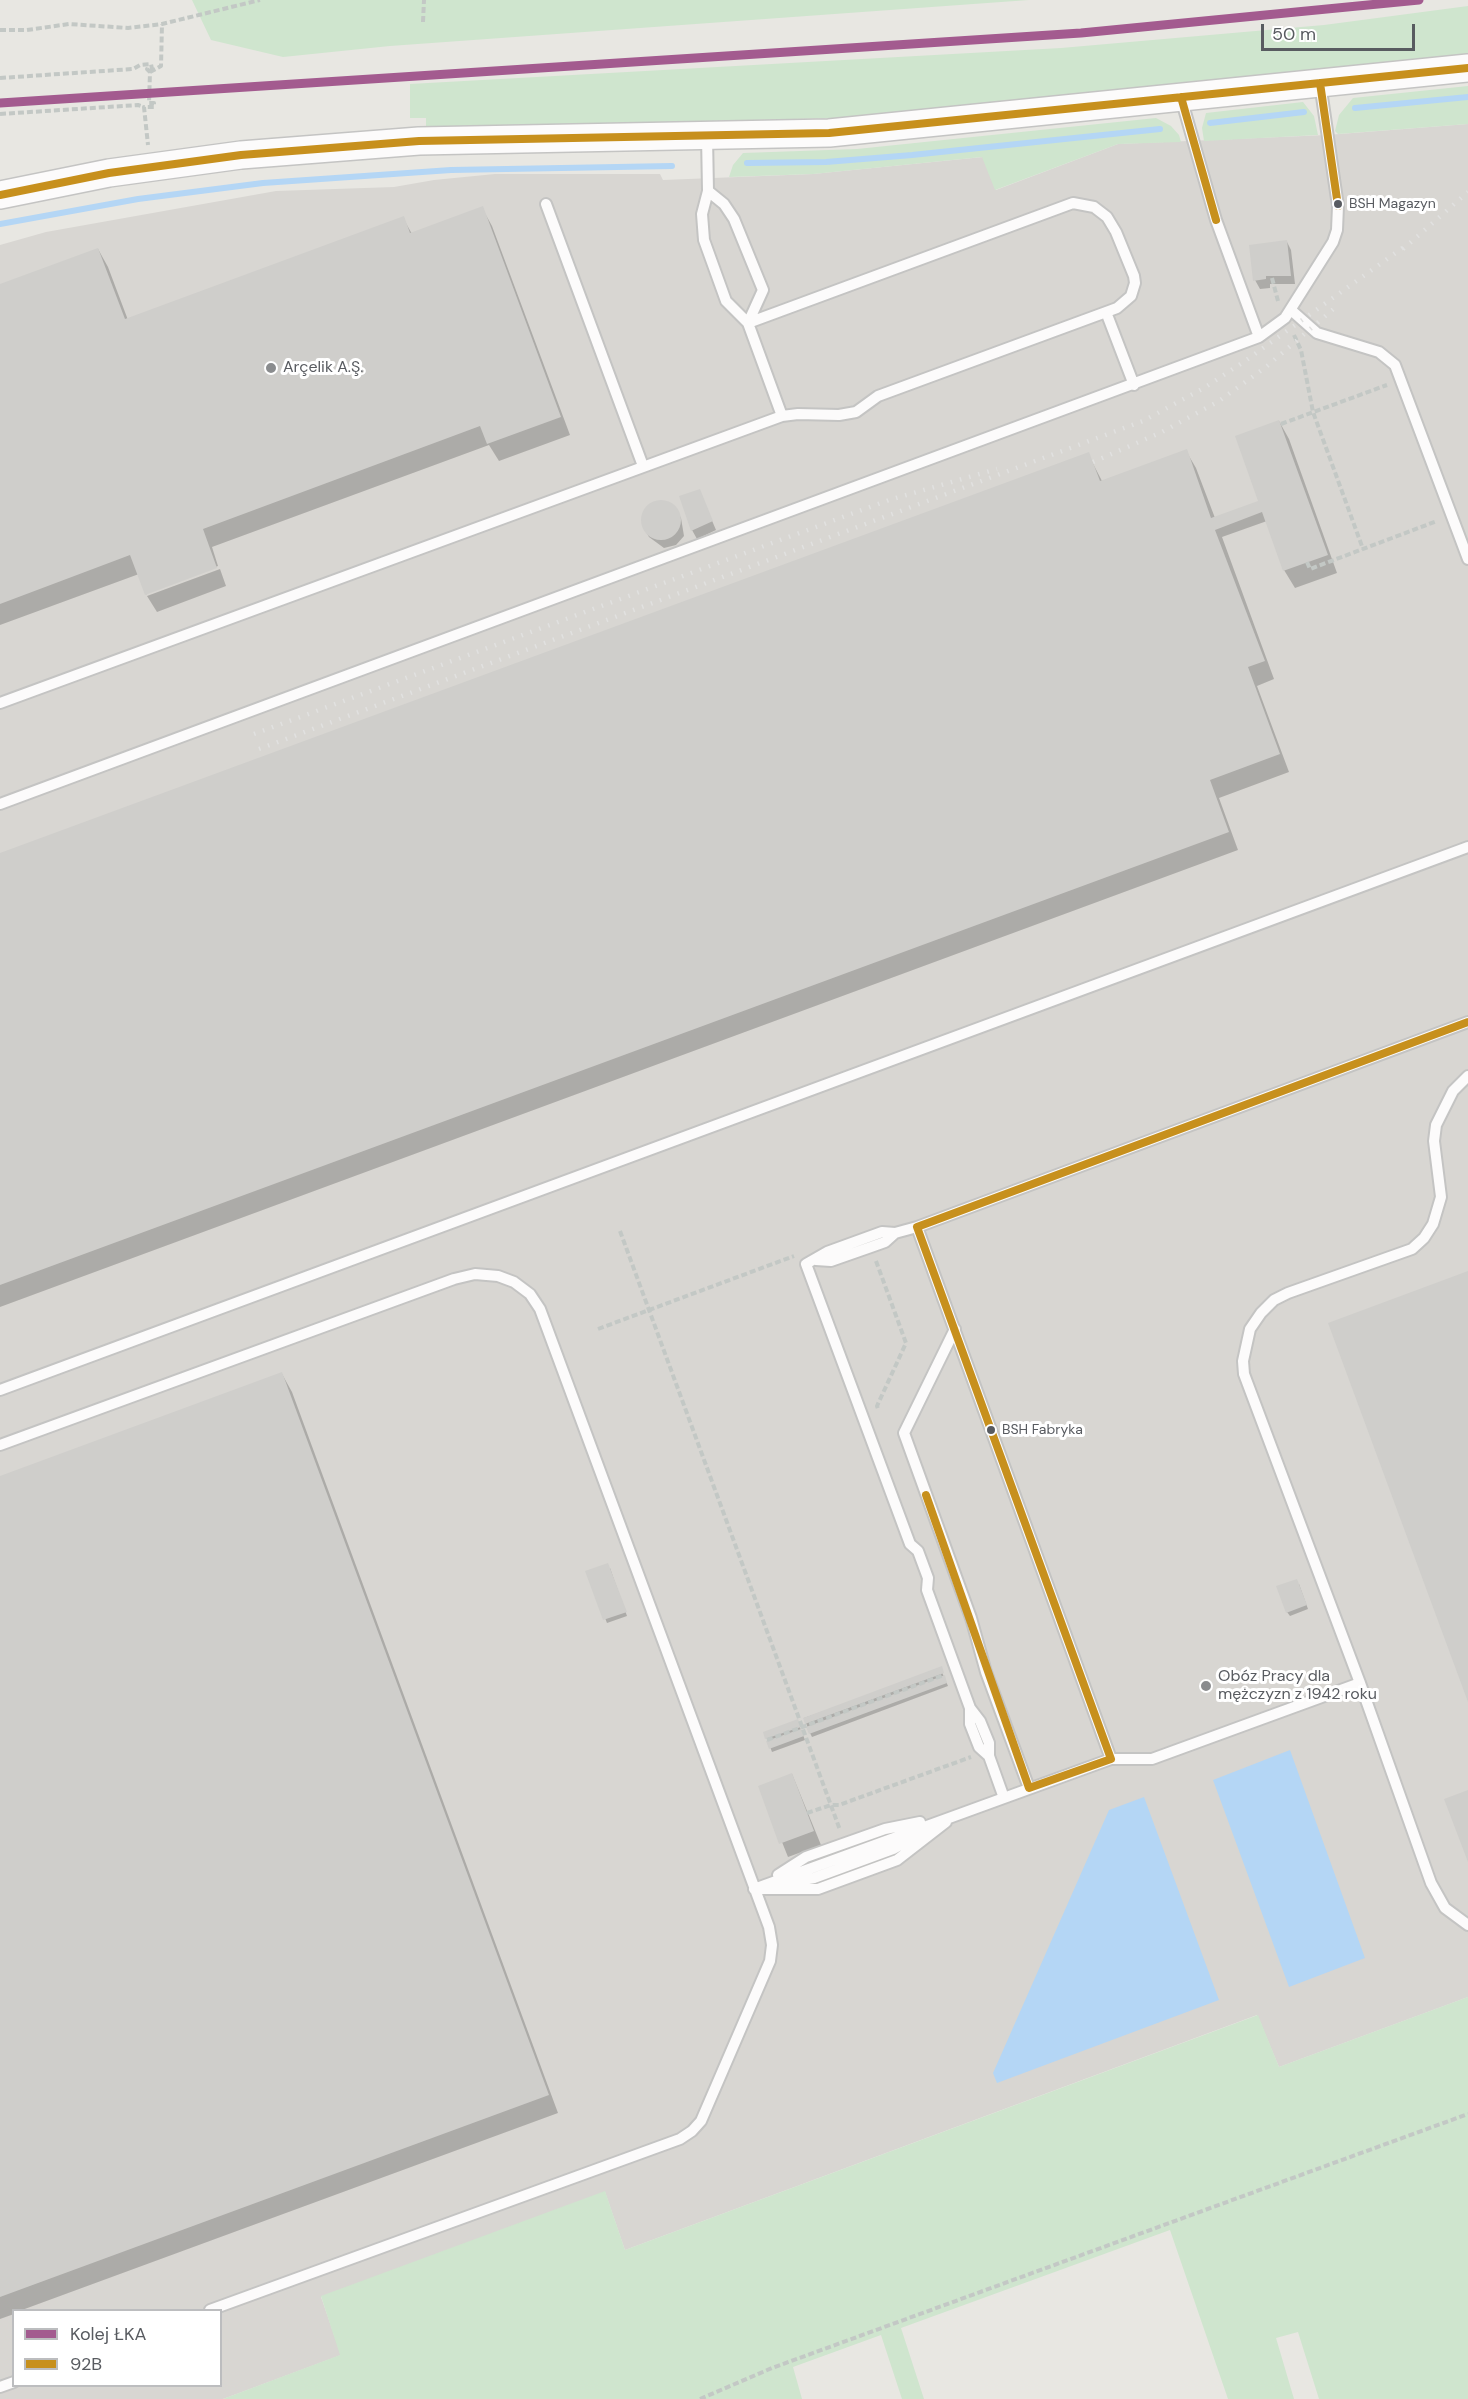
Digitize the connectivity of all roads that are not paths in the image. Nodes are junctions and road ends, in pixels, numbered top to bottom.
1 (1468, 68) edge
2 (1320, 83) junction
3 (1181, 97) junction
4 (707, 136) junction
5 (708, 191) junction
6 (0, 195) edge
7 (546, 204) dead end
8 (1106, 312) junction
9 (1288, 314) junction
10 (748, 323) junction
11 (1259, 337) junction
12 (1134, 385) junction
13 (782, 416) junction
14 (643, 466) junction
15 (1468, 559) edge
16 (0, 703) edge
17 (0, 804) edge
18 (1468, 848) edge
19 (1468, 1022) edge
20 (1468, 1076) edge
21 (917, 1227) junction
22 (955, 1329) junction
23 (0, 1390) edge
24 (0, 1445) edge
25 (1360, 1683) junction
26 (1111, 1758) junction
27 (1029, 1788) junction
28 (1004, 1798) junction
29 (953, 1816) junction
30 (754, 1889) junction
31 (1468, 1925) edge
32 (213, 2309) edge

1 - 2 street
2 - 3 street
2 - 9 lane
3 - 4 street
3 - 11 lane
4 - 5 lane
4 - 6 street
5 - 10 lane
5 - 10 lane
7 - 14 lane
8 - 10 lane
8 - 12 lane
8 - 13 lane
9 - 11 lane
9 - 15 lane
10 - 13 lane
11 - 12 lane
12 - 17 lane
13 - 14 lane
14 - 16 lane
18 - 23 lane
19 - 21 lane
20 - 25 lane
21 - 22 lane
21 - 28 lane
22 - 26 lane
22 - 27 lane
24 - 30 lane
25 - 26 lane
25 - 31 lane
26 - 27 lane
27 - 28 lane
28 - 29 lane
29 - 30 lane
29 - 30 lane
29 - 30 lane
30 - 32 lane

